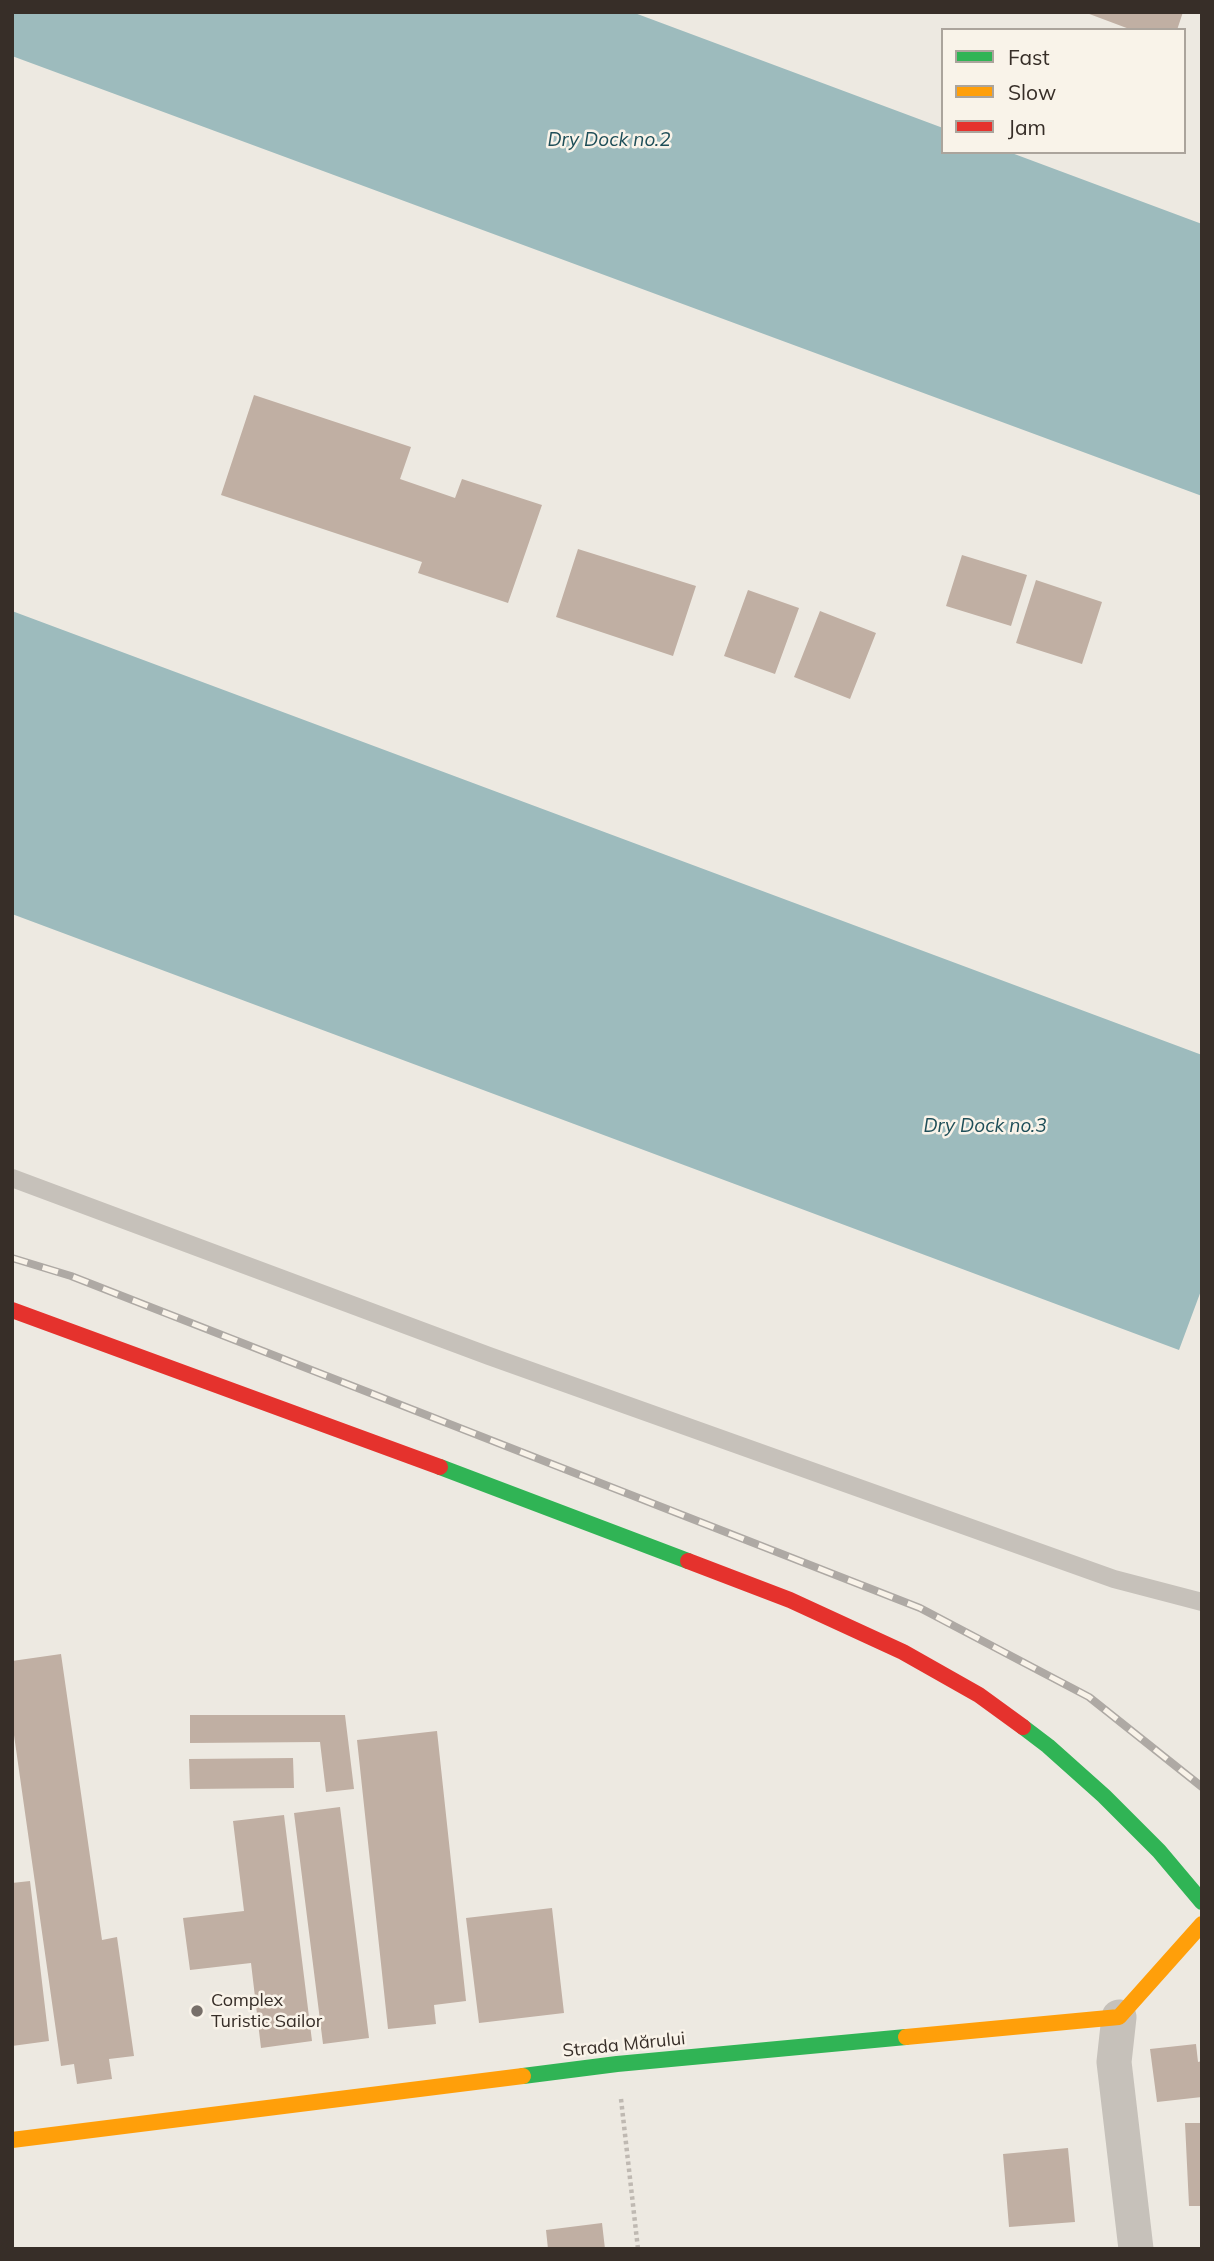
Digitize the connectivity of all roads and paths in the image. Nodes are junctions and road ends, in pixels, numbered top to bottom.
1 (12, 1178) edge
2 (12, 1310) edge
3 (1202, 1602) edge
4 (1202, 1902) edge
5 (1202, 1924) edge
6 (1119, 2017) junction
7 (617, 2064) junction
8 (12, 2140) edge
9 (638, 2249) edge
10 (1136, 2249) edge

1 - 3 lane
2 - 4 main road
5 - 6 main road
6 - 7 main road, Strada Mărului
6 - 10 street
7 - 8 main road, Strada Mărului
7 - 9 path

